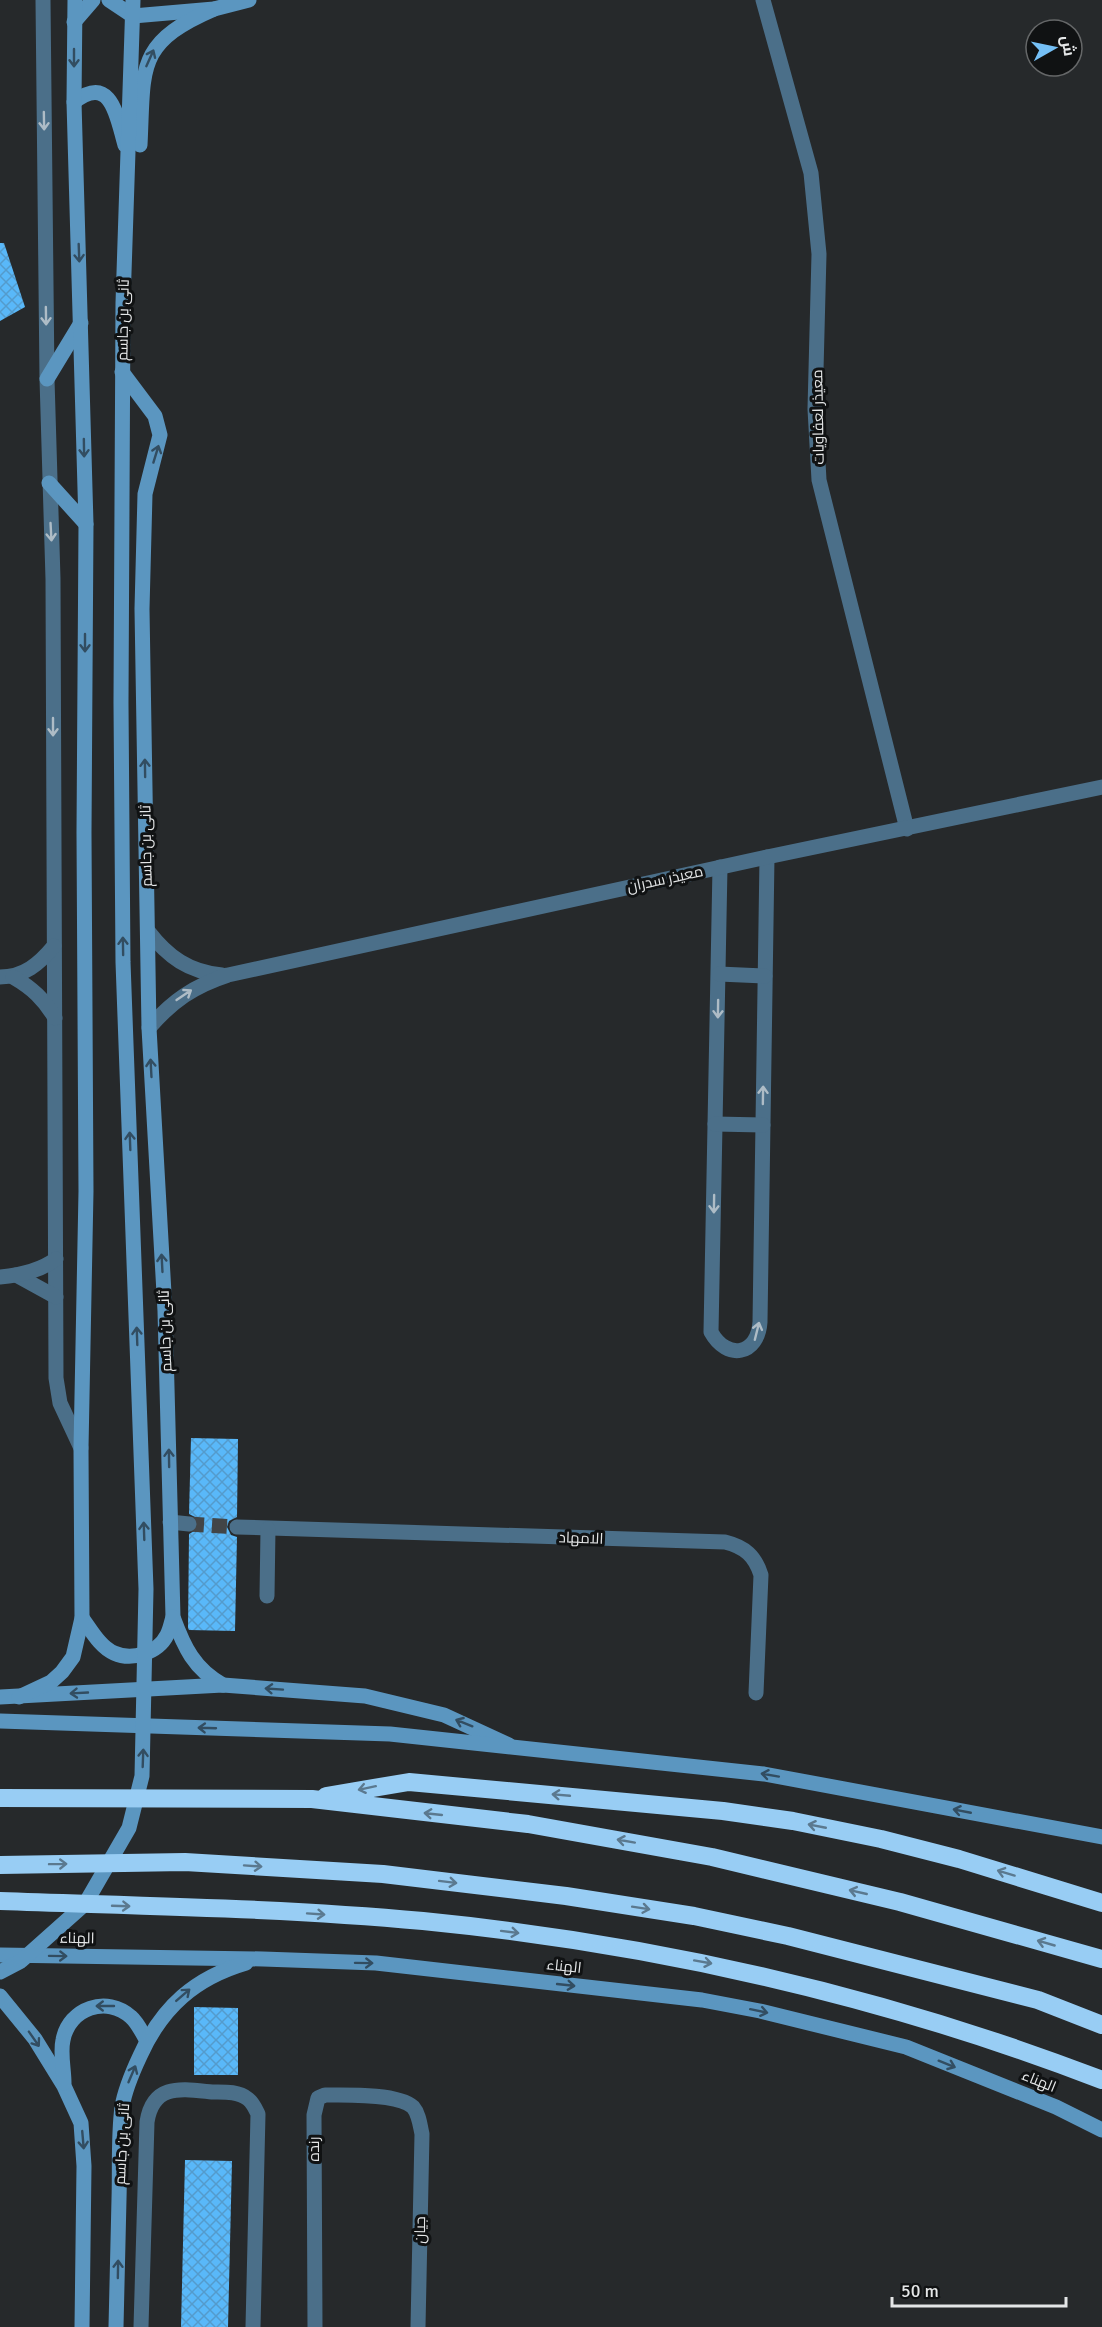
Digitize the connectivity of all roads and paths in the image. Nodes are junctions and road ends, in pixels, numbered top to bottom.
1 (43, 0) edge
2 (75, 0) edge
3 (93, 0) edge
4 (109, 0) edge
5 (133, 0) edge
6 (249, 0) edge
7 (763, 0) edge
8 (214, 9) junction
9 (133, 16) junction
10 (74, 22) junction
11 (74, 102) junction
12 (130, 163) junction
13 (123, 303) junction
14 (81, 323) junction
15 (122, 372) junction
16 (47, 379) junction
17 (49, 483) junction
18 (86, 524) junction
19 (1102, 787) edge
20 (907, 829) junction
21 (767, 856) junction
22 (720, 867) junction
23 (148, 931) junction
24 (54, 946) junction
25 (719, 974) junction
26 (228, 975) junction
27 (765, 976) junction
28 (7, 977) edge
29 (55, 1018) junction
30 (149, 1028) junction
31 (715, 1124) junction
32 (763, 1125) junction
33 (56, 1259) junction
34 (16, 1275) junction
35 (0, 1277) edge
36 (56, 1297) junction
37 (81, 1448) junction
38 (170, 1522) junction
39 (189, 1524) tunnel mouth
40 (237, 1527) tunnel mouth
41 (268, 1529) junction
42 (267, 1596) dead end
43 (173, 1617) junction
44 (82, 1618) junction
45 (223, 1685) junction
46 (756, 1693) dead end
47 (0, 1697) edge
48 (20, 1697) junction
49 (0, 1721) edge
50 (517, 1749) junction
51 (0, 1798) edge
52 (312, 1799) junction
53 (1102, 1837) edge
54 (0, 1865) edge
55 (0, 1901) edge
56 (1102, 1903) edge
57 (0, 1955) edge
58 (263, 1959) junction
59 (1102, 1959) edge
60 (0, 1972) edge
61 (0, 1996) edge
62 (1102, 2025) edge
63 (147, 2041) junction
64 (1102, 2080) edge
65 (64, 2086) junction
66 (1102, 2130) edge
67 (422, 2134) joint
68 (82, 2327) edge
69 (116, 2327) edge
70 (141, 2327) edge
71 (253, 2327) edge
72 (315, 2327) edge
73 (418, 2327) edge

1 -> 16 street
2 - 10 main road
3 - 10 main road
4 - 9 main road
5 - 9 main road, ثانى بن جاسم
6 - 8 main road
7 - 20 street, معيذر لعفاويات
8 - 9 main road
13 -> 8 main road
9 - 12 main road, ثانى بن جاسم
10 -> 11 main road
11 - 12 main road
11 -> 14 main road
12 - 13 main road, ثانى بن جاسم
13 - 15 main road, ثانى بن جاسم
14 - 16 main road
14 -> 18 main road
23 -> 15 main road, ثانى بن جاسم
60 -> 15 main road
16 - 17 street
17 - 18 main road
17 -> 24 street
18 -> 37 main road
19 - 20 street, معيذر سدران
20 - 21 street, معيذر سدران
21 - 22 street, معيذر سدران
21 - 27 street
22 - 25 street
22 - 26 street, معيذر سدران
23 - 26 street, معيذر سدران
23 - 30 main road, ثانى بن جاسم
24 - 28 street
24 - 29 street
25 - 27 street
25 -> 31 street
30 -> 26 street, معيذر سدران
32 -> 27 street
28 - 29 street
29 - 33 street
38 -> 30 main road, ثانى بن جاسم
31 - 32 street
31 -> 32 street
33 - 34 street
33 - 36 street
34 - 35 street
34 - 36 street
36 - 37 street
37 - 44 main road
38 - 39 street
38 - 43 main road, ثانى بن جاسم
40 - 41 street, الامهاد
41 - 42 street
41 - 46 street, الامهاد
43 - 44 main road
43 - 45 main road, ثانى بن جاسم
44 - 48 main road
45 -> 48 main road
50 -> 45 main road
47 - 48 main road
50 -> 49 main road
53 -> 50 main road
51 - 52 highway
56 -> 52 highway
59 -> 52 highway
54 -> 62 highway
55 -> 64 highway
57 -> 58 main road, الهناء
63 -> 58 main road, ثانى بن جاسم
58 -> 66 main road, الهناء
61 -> 65 main road
63 -> 65 main road
69 -> 63 main road, ثانى بن جاسم
65 -> 68 main road
67 - 72 street, رنده
67 - 73 street, جيان
70 - 71 street, ثانى بن جاسم

